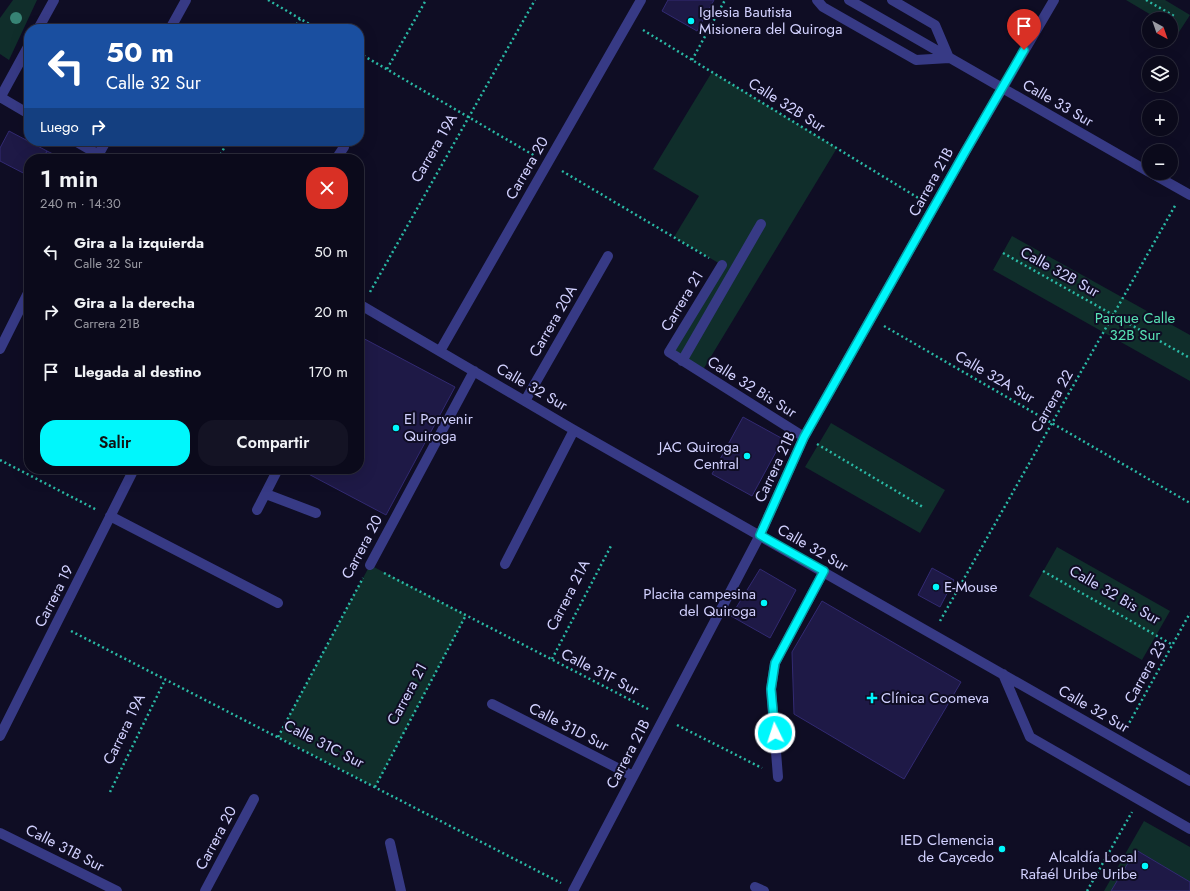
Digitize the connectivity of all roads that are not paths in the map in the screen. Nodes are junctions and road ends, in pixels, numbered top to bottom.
1 (54, 0) edge
2 (186, 0) edge
3 (641, 0) edge
4 (817, 0) edge
5 (849, 0) edge
6 (892, 0) edge
7 (1054, 0) edge
8 (41, 24) edge
9 (173, 24) edge
10 (24, 54) edge
11 (950, 58) junction
12 (1002, 88) junction
13 (0, 97) edge
14 (24, 111) edge
15 (82, 146) edge
16 (344, 147) dead end
17 (94, 154) edge
18 (339, 154) edge
19 (1142, 167) edge
20 (1164, 180) edge
21 (1187, 193) edge
22 (761, 224) dead end
23 (608, 256) dead end
24 (722, 265) dead end
25 (24, 302) edge
26 (364, 309) edge
27 (0, 349) edge
28 (440, 351) junction
29 (669, 352) joint
30 (682, 361) junction
31 (474, 371) junction
32 (525, 401) junction
33 (574, 430) junction
34 (804, 437) junction
35 (131, 474) edge
36 (276, 474) edge
37 (266, 494) junction
38 (257, 510) dead end
39 (316, 513) dead end
40 (110, 516) junction
41 (760, 535) junction
42 (505, 564) dead end
43 (370, 565) road end
44 (824, 571) junction
45 (278, 603) dead end
46 (1003, 674) junction
47 (492, 704) dead end
48 (0, 736) edge
49 (633, 776) junction
50 (778, 777) road end
51 (1190, 781) edge
52 (254, 799) dead end
53 (1190, 829) edge
54 (0, 833) edge
55 (390, 844) dead end
56 (573, 890) edge
57 (117, 891) edge
58 (205, 891) edge
59 (401, 891) edge

1 - 8 street
2 - 9 street
3 - 28 street, Carrera 20
4 - 11 street
5 - 11 street, Calle 33 Sur
6 - 11 street
7 - 12 street, Carrera 21B
10 - 13 street
11 - 12 street, Calle 33 Sur
12 - 19 street, Calle 33 Sur
12 - 34 street, Carrera 21B
13 - 14 street
15 - 17 street
16 - 18 street
20 - 21 street, Calle 33 Sur
22 - 30 street
23 - 32 street, Carrera 20A
24 - 29 street, Carrera 21
25 - 27 street
26 - 28 street, Calle 32 Sur
28 - 31 street, Calle 32 Sur
29 - 30 street, Calle 32 Bis Sur
30 - 34 street, Calle 32 Bis Sur
31 - 32 street, Calle 32 Sur
31 - 43 street, Carrera 20
32 - 33 street, Calle 32 Sur
33 - 41 street, Calle 32 Sur
33 - 42 street
34 - 41 street, Carrera 21B
35 - 40 street, Carrera 19
36 - 37 street
37 - 38 street
37 - 39 street
40 - 45 street
40 - 48 street, Carrera 19
41 - 44 street, Calle 32 Sur
41 - 49 street, Carrera 21B
44 - 46 street, Calle 32 Sur
44 - 50 street
46 - 51 street, Calle 32 Sur
46 - 53 street
47 - 49 street, Calle 31D Sur
49 - 56 street, Carrera 21B
52 - 58 street, Carrera 20
54 - 57 street, Calle 31B Sur
55 - 59 street

